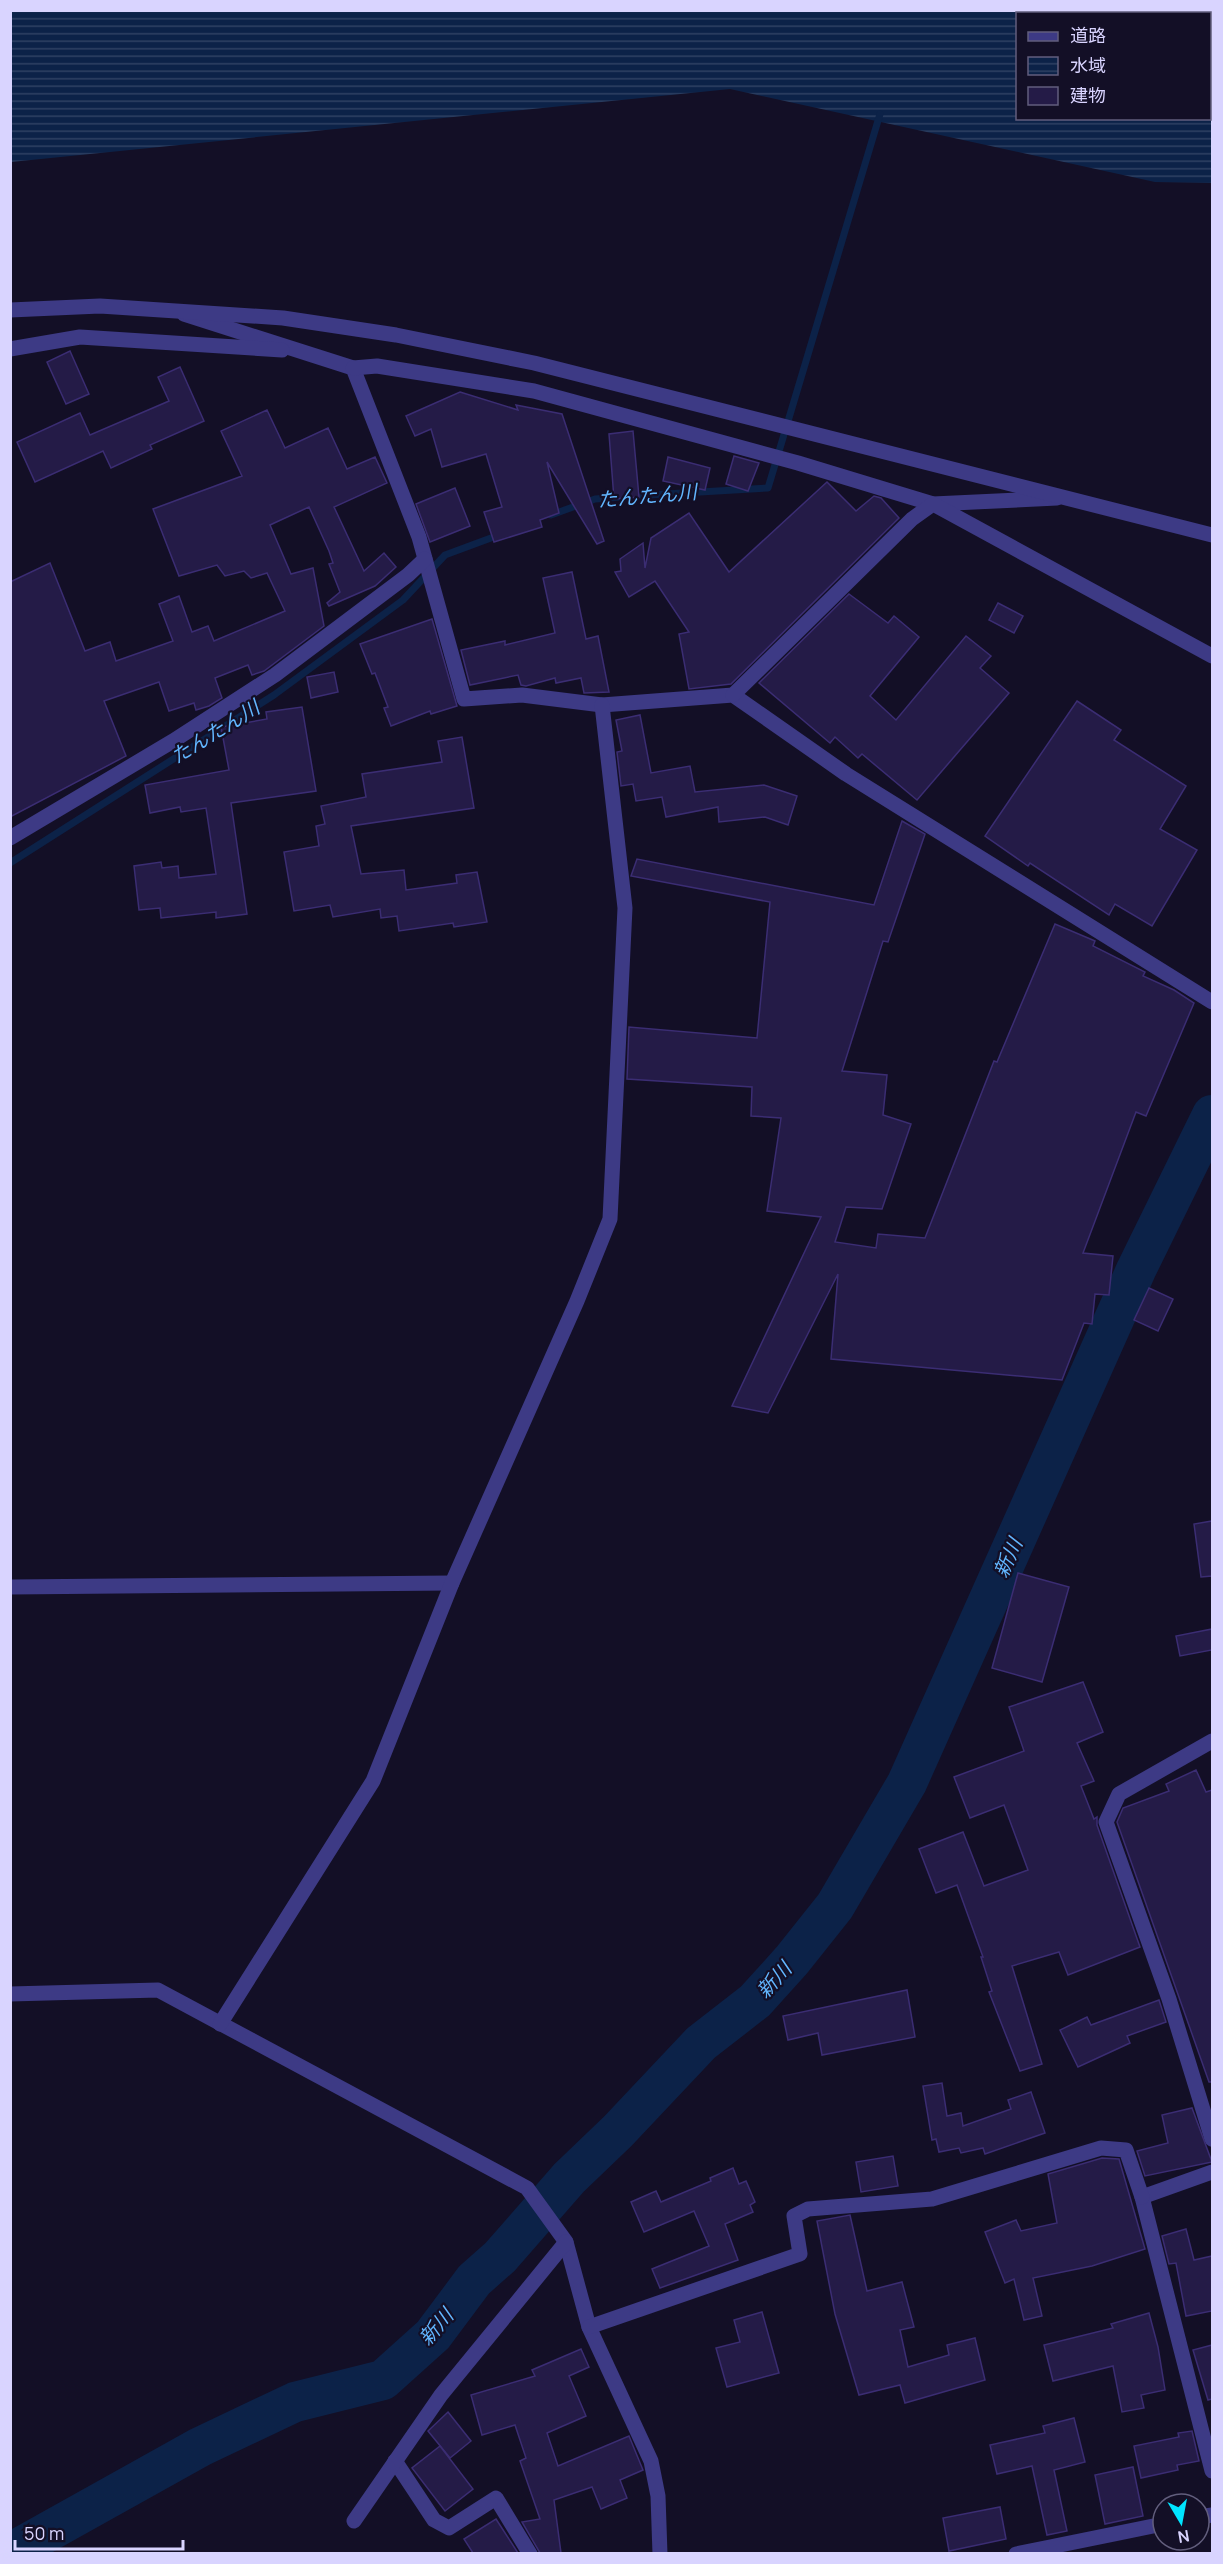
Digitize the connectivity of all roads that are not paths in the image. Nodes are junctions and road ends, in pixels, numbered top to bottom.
1 (10, 310) edge
2 (173, 311) junction
3 (10, 349) edge
4 (306, 352) junction
5 (354, 368) junction
6 (1069, 497) junction
7 (933, 504) junction
8 (1212, 535) edge
9 (425, 559) junction
10 (1212, 656) edge
11 (733, 695) junction
12 (602, 705) junction
13 (10, 838) edge
14 (1212, 1002) edge
15 (452, 1583) junction
16 (10, 1587) edge
17 (1212, 1741) edge
18 (10, 1994) edge
19 (220, 2024) junction
20 (1212, 2139) edge
21 (1212, 2172) edge
22 (1142, 2197) junction
23 (566, 2242) junction
24 (589, 2327) junction
25 (395, 2461) junction
26 (1212, 2471) edge
27 (354, 2521) dead end
28 (1151, 2526) edge
29 (530, 2553) edge
30 (660, 2553) edge
31 (1016, 2553) edge

1 - 2 street
2 - 4 street
2 - 6 street
3 - 4 street
4 - 5 street
5 - 7 street
5 - 9 street
6 - 7 street
6 - 8 street
7 - 10 street
7 - 11 street
9 - 12 street
9 - 13 street
11 - 12 street
11 - 14 street
12 - 15 street
15 - 16 street
15 - 19 street
17 - 20 street
18 - 19 street
19 - 23 street
21 - 22 street
22 - 24 street
22 - 26 street
23 - 24 street
23 - 25 street
24 - 30 street
25 - 27 street
25 - 29 street
28 - 31 street

